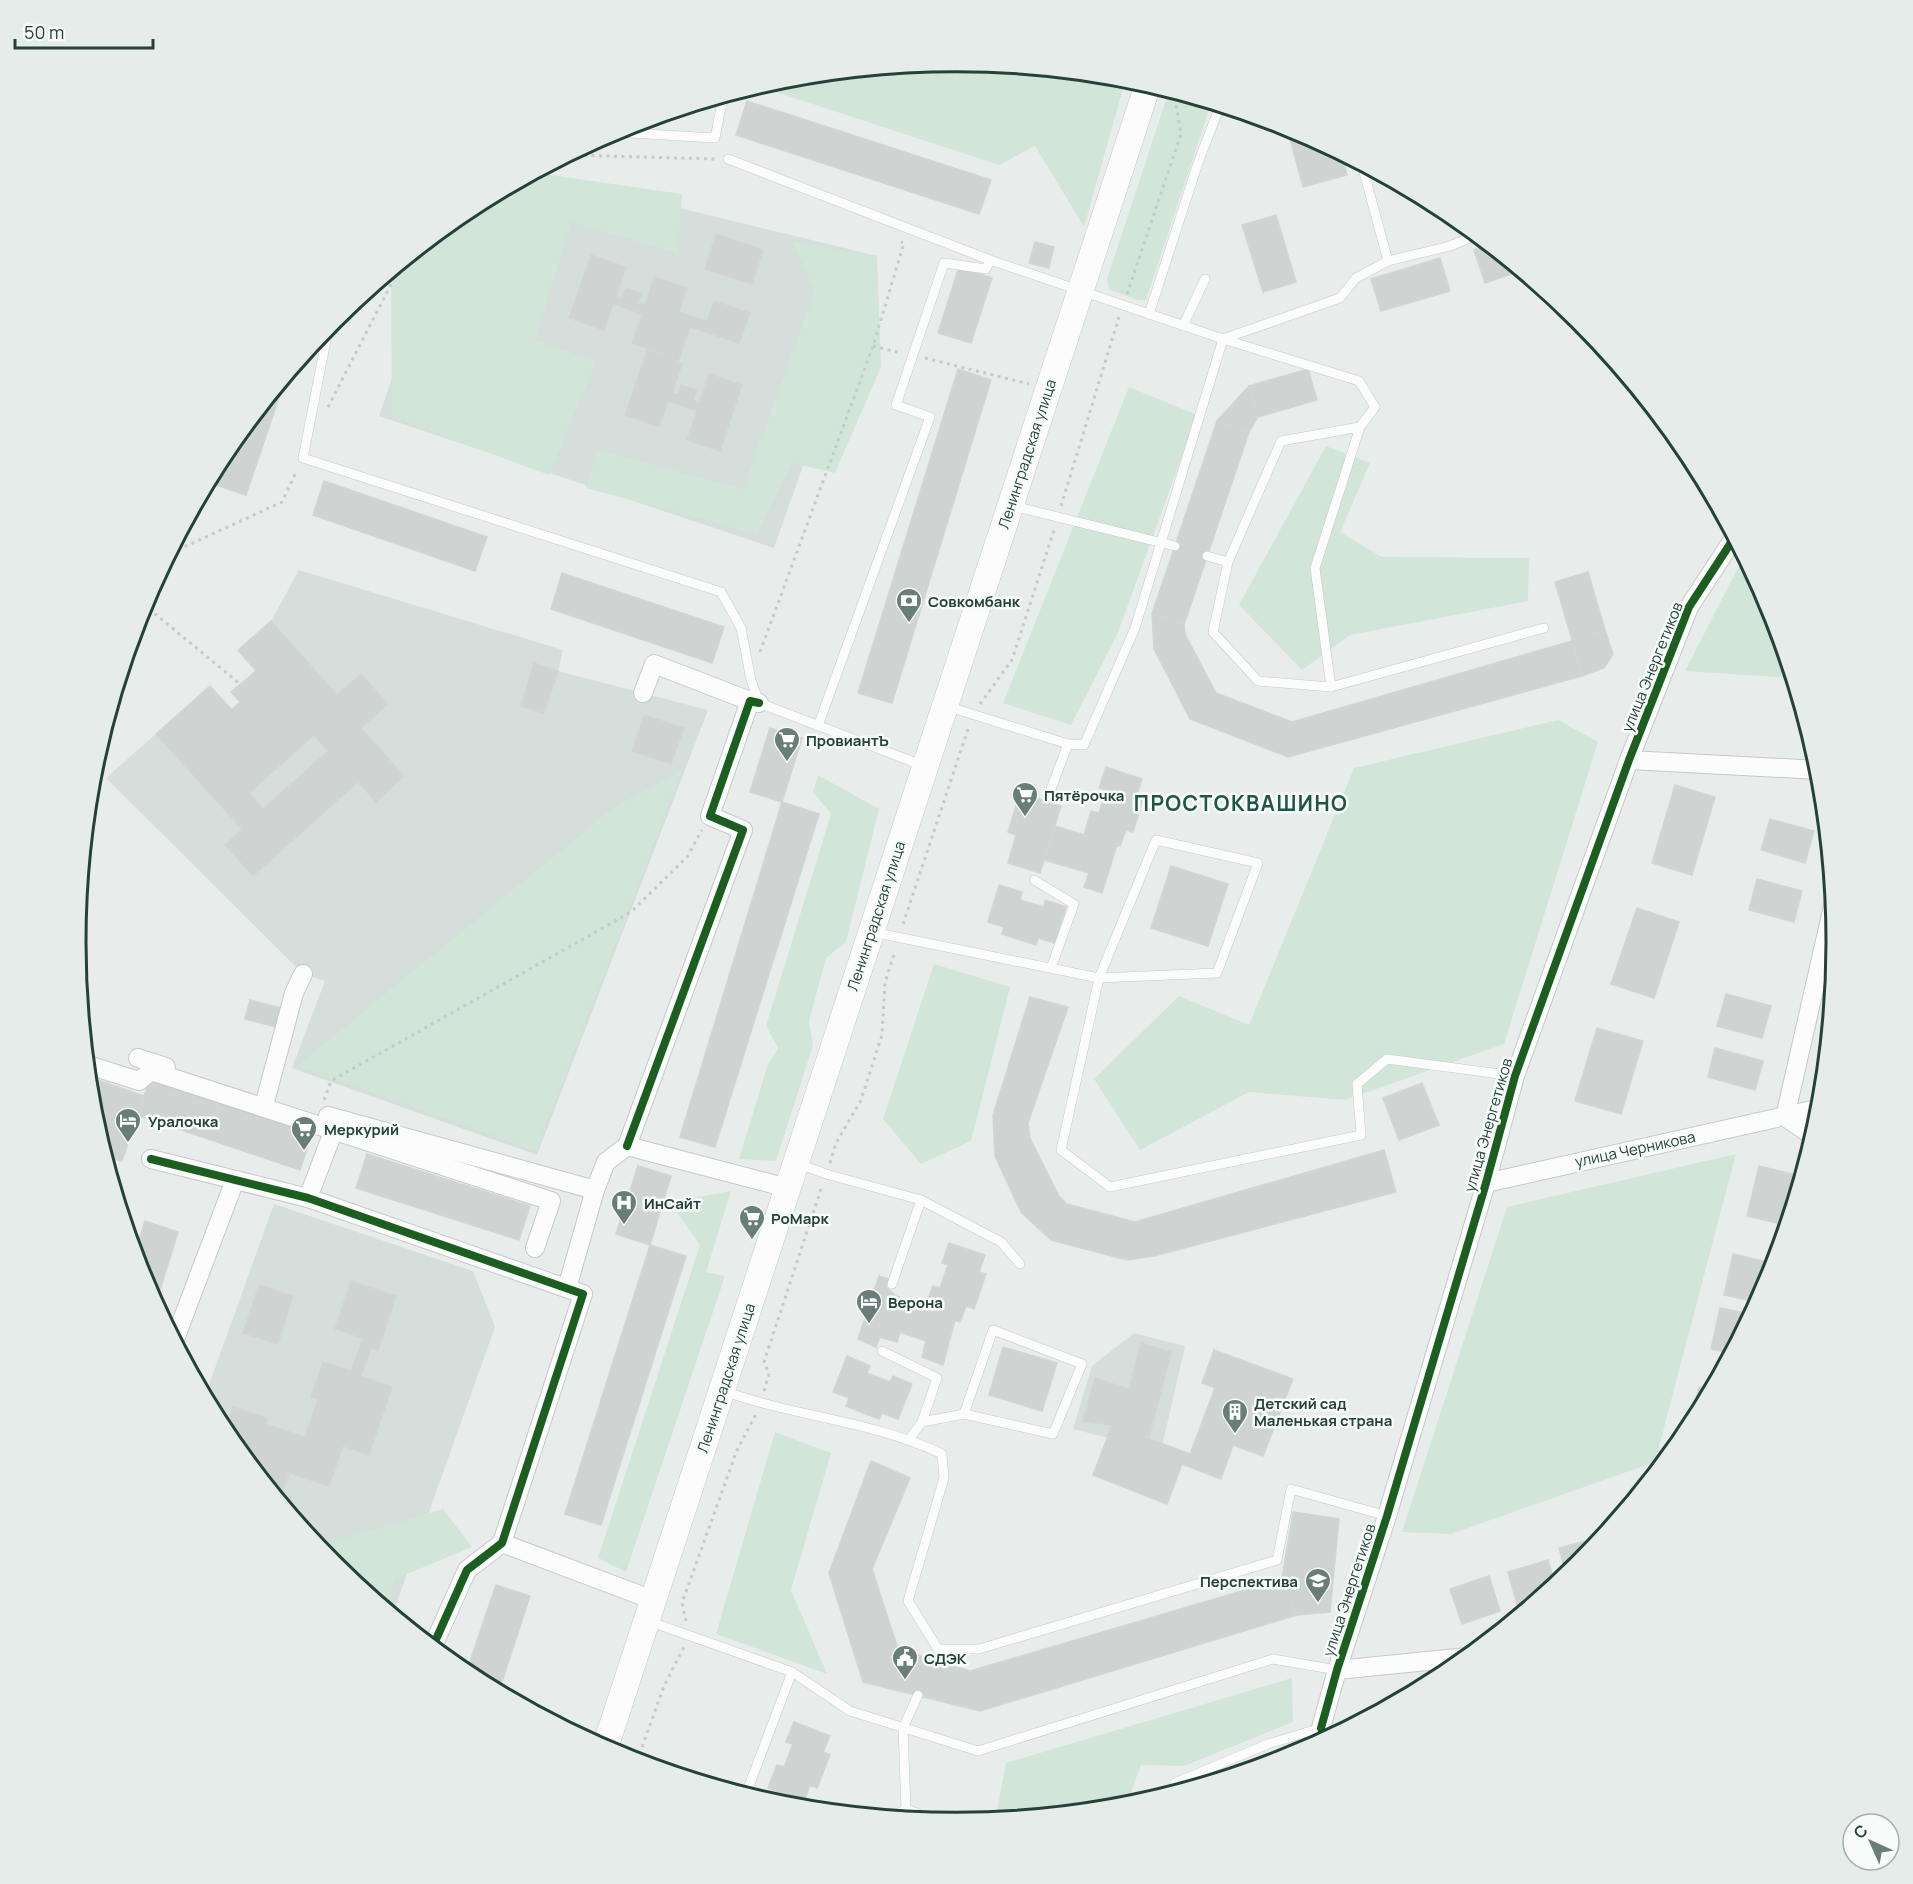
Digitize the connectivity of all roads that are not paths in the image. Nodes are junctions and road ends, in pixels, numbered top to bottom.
1 (1145, 93) edge
2 (721, 105) edge
3 (1217, 113) edge
4 (636, 133) edge
5 (728, 159) road end
6 (1365, 174) edge
7 (1468, 239) edge
8 (990, 260) junction
9 (1388, 261) junction
10 (1205, 279) dead end
11 (1080, 291) junction
12 (1149, 314) junction
13 (1184, 326) junction
14 (1223, 339) junction
15 (325, 343) edge
16 (1360, 427) junction
17 (1010, 505) junction
18 (1162, 542) junction
19 (1730, 544) edge
20 (1175, 546) dead end
21 (1207, 556) dead end
22 (1228, 562) junction
23 (1544, 628) dead end
24 (1332, 687) junction
25 (643, 693) dead end
26 (754, 702) junction
27 (945, 706) junction
28 (818, 726) junction
29 (1068, 744) junction
30 (1629, 760) junction
31 (925, 767) junction
32 (1809, 769) edge
33 (1048, 797) dead end
34 (1034, 880) dead end
35 (871, 932) junction
36 (1826, 937) edge
37 (1051, 968) junction
38 (303, 974) dead end
39 (1099, 978) junction
40 (138, 1058) dead end
41 (96, 1067) edge
42 (1515, 1076) junction
43 (266, 1098) junction
44 (1810, 1111) edge
45 (1785, 1117) junction
46 (335, 1124) junction
47 (1806, 1131) edge
48 (627, 1146) junction
49 (150, 1159) dead end
50 (796, 1162) junction
51 (235, 1180) junction
52 (1486, 1183) junction
53 (788, 1188) junction
54 (595, 1190) junction
55 (308, 1198) junction
56 (921, 1200) junction
57 (535, 1248) dead end
58 (1020, 1264) dead end
59 (891, 1284) dead end
60 (567, 1288) junction
61 (178, 1331) edge
62 (882, 1351) dead end
63 (722, 1390) junction
64 (964, 1414) junction
65 (922, 1422) junction
66 (910, 1438) junction
67 (1387, 1516) junction
68 (502, 1543) junction
69 (650, 1610) junction
70 (436, 1639) edge
71 (938, 1649) junction
72 (934, 1660) dead end
73 (1435, 1668) edge
74 (1337, 1670) junction
75 (792, 1672) junction
76 (918, 1695) dead end
77 (903, 1728) junction
78 (1323, 1730) edge
79 (1310, 1736) edge
80 (608, 1739) edge
81 (1175, 1784) edge
82 (749, 1786) edge
83 (906, 1809) joint
84 (909, 1810) edge

1 - 11 main road, Ленинградская улица
2 - 4 lane
3 - 12 lane
5 - 8 lane
6 - 9 lane
7 - 9 lane
8 - 11 lane
8 - 28 lane
9 - 14 lane
10 - 13 lane
11 - 12 lane
11 - 17 main road, Ленинградская улица
12 - 13 lane
13 - 14 lane
14 - 16 lane
14 - 18 lane
15 - 26 lane
16 - 22 lane
16 - 24 lane
17 - 18 lane
17 - 27 main road, Ленинградская улица
18 - 20 lane
18 - 29 lane
19 - 30 street, улица Энергетиков
21 - 22 lane
22 - 24 lane
23 - 24 lane
25 - 26 street
26 - 28 lane
26 - 48 street
27 - 29 lane
27 - 31 main road, Ленинградская улица
28 - 31 lane
29 - 33 lane
30 - 32 street
30 - 42 street, улица Энергетиков
31 - 35 main road, Ленинградская улица
34 - 37 lane
35 - 37 lane
35 - 50 main road, Ленинградская улица
36 - 45 street
37 - 39 lane
38 - 43 street
39 - 39 lane
39 - 42 lane
40 - 43 street
41 - 46 street
42 - 52 street, улица Энергетиков
43 - 46 street
44 - 45 street, улица Черникова
45 - 47 street
45 - 52 street, улица Черникова
46 - 54 street
46 - 55 street
46 - 57 street
48 - 53 street
48 - 54 street
49 - 51 street
50 - 53 main road, Ленинградская улица
50 - 56 lane
51 - 55 street
51 - 61 street
52 - 67 street, улица Энергетиков
53 - 63 main road, Ленинградская улица
54 - 60 street
55 - 60 street
56 - 58 lane
56 - 59 lane
60 - 68 street
62 - 65 lane
63 - 66 lane
63 - 69 main road, Ленинградская улица
64 - 64 lane
64 - 65 lane
65 - 66 lane
66 - 71 lane
67 - 71 lane
67 - 74 street, улица Энергетиков
68 - 69 street
68 - 70 street
69 - 75 lane
69 - 80 main road, Ленинградская улица
71 - 72 lane
73 - 74 street
74 - 77 lane
74 - 78 street, улица Энергетиков
75 - 77 lane
75 - 82 lane
76 - 77 lane
77 - 83 lane
79 - 81 lane
83 - 84 lane

